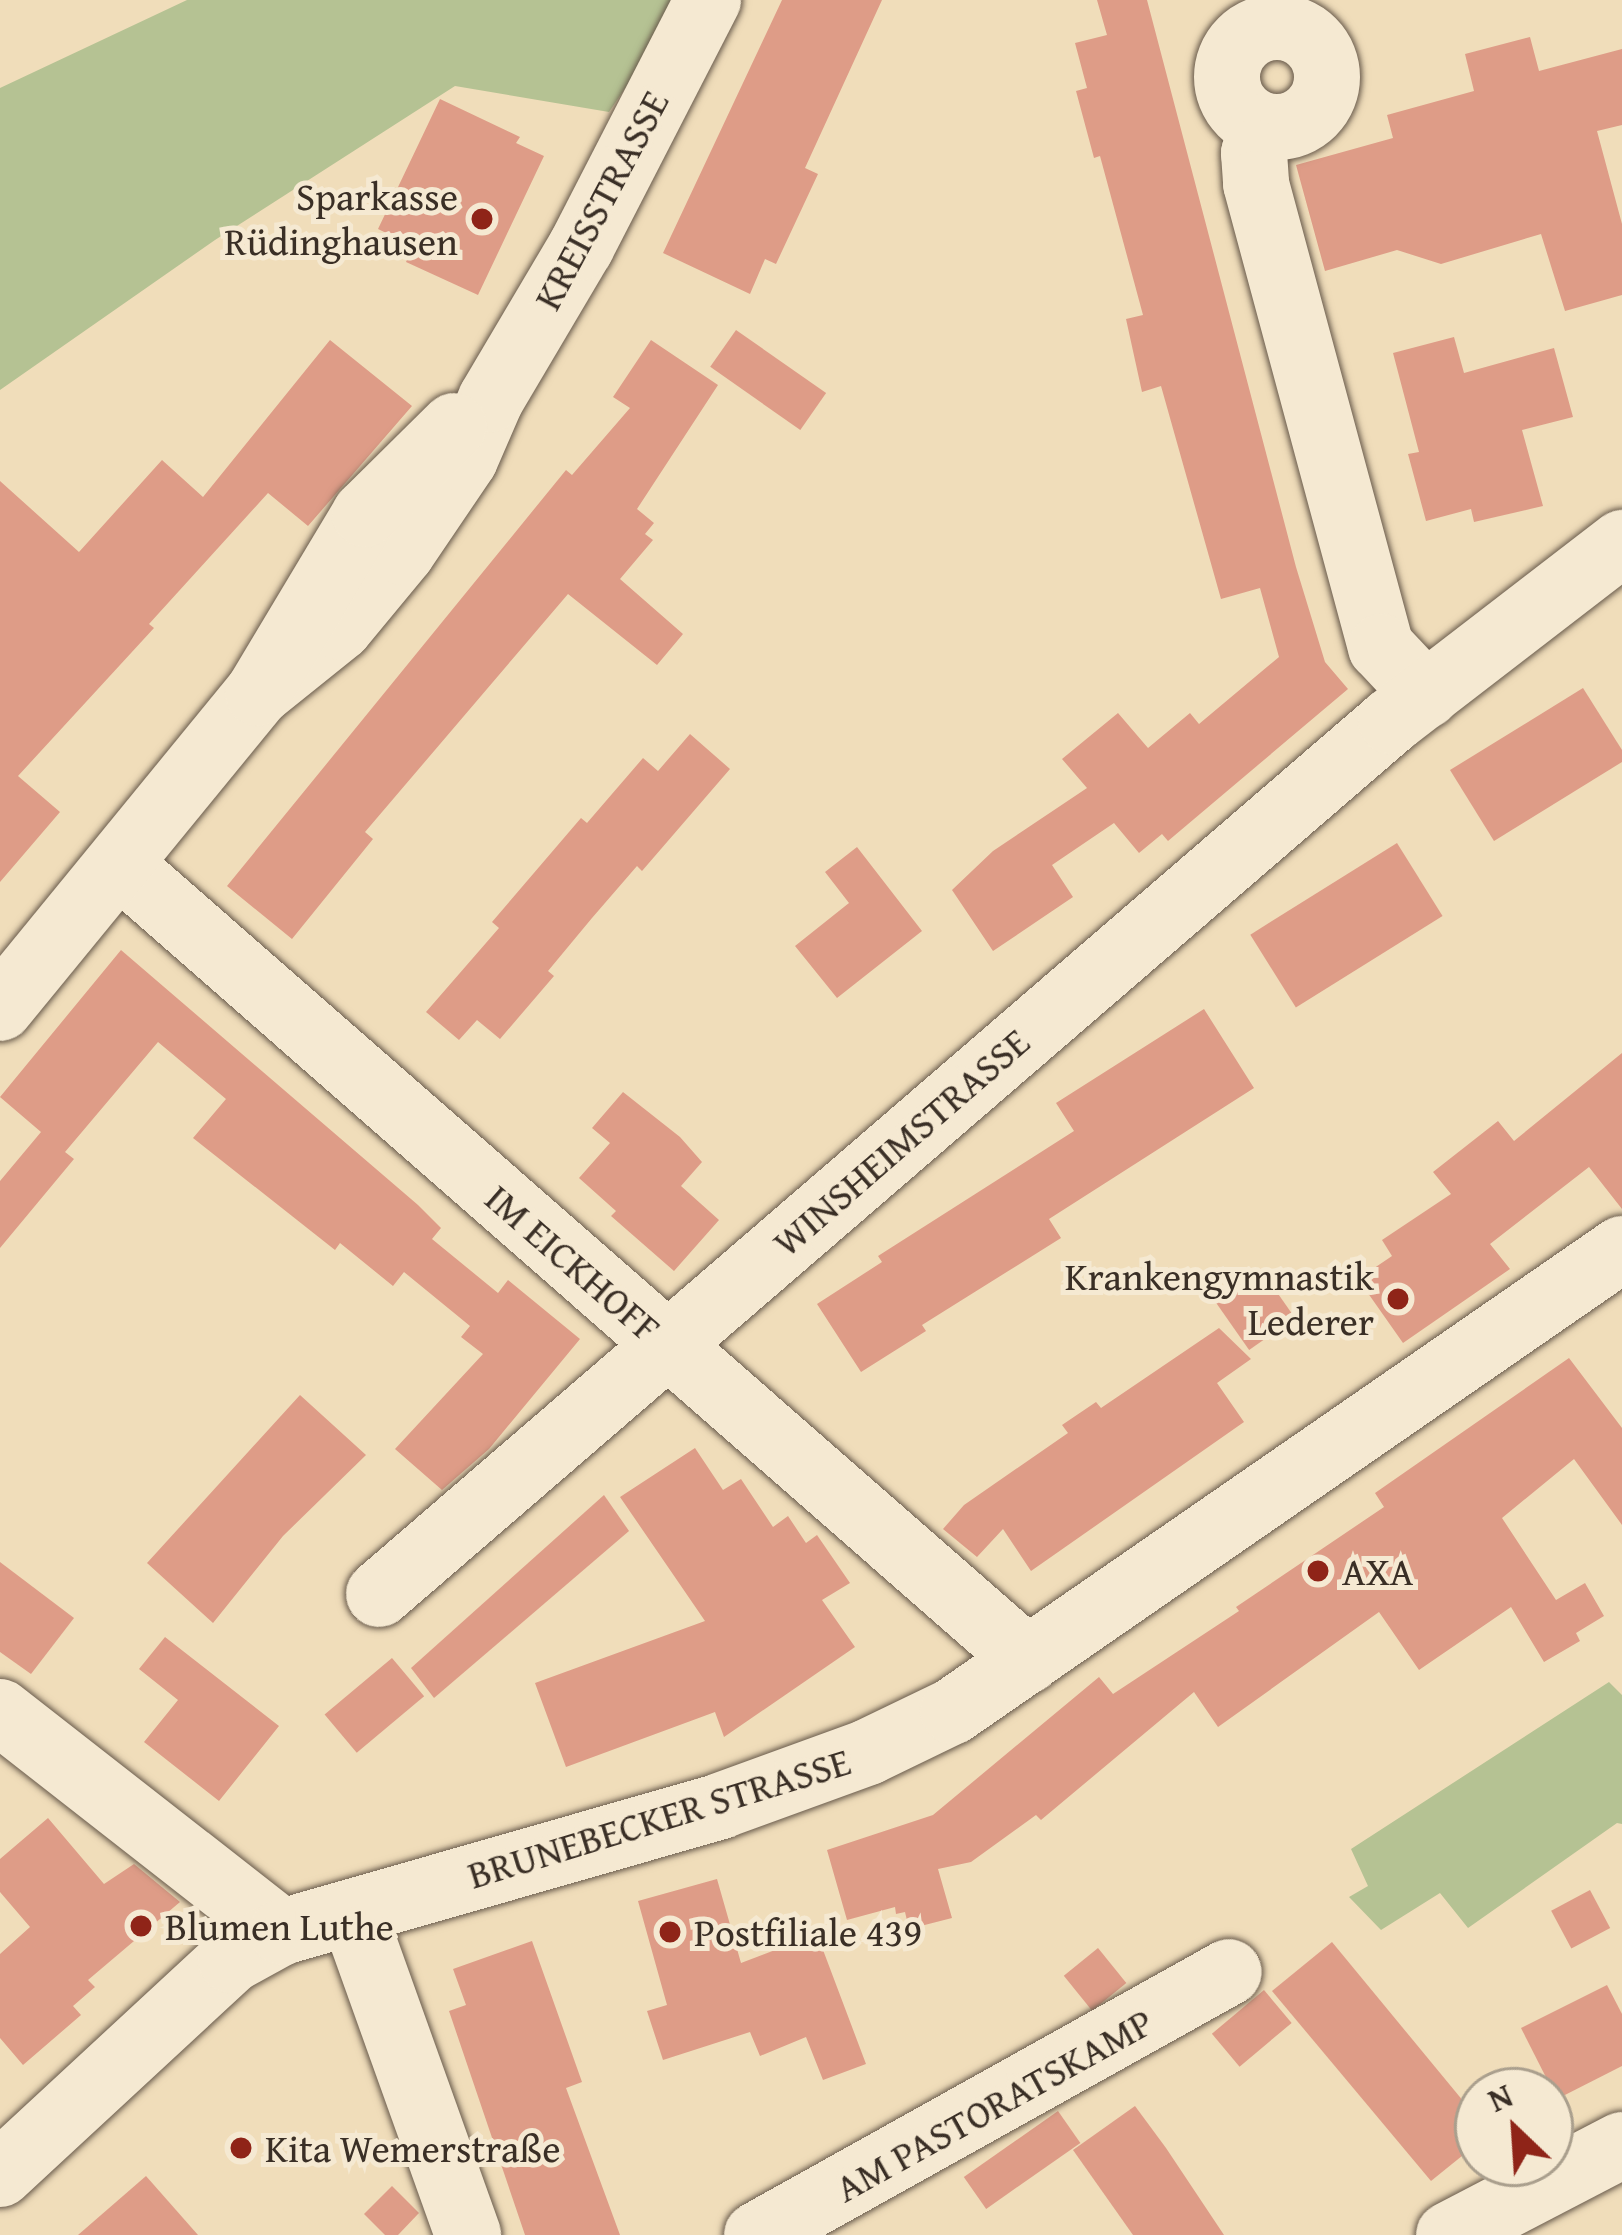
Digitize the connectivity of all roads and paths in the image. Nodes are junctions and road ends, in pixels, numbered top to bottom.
1 (708, 0) edge
2 (1263, 127) dead end
3 (1622, 543) edge
4 (1426, 695) junction
5 (120, 866) junction
6 (0, 1008) edge
7 (1622, 1249) edge
8 (667, 1345) junction
9 (380, 1594) dead end
10 (1028, 1660) junction
11 (0, 1712) edge
12 (353, 1913) junction
13 (282, 1932) junction
14 (1228, 1972) dead end
15 (1622, 2145) edge
16 (0, 2174) edge
17 (469, 2235) edge
18 (758, 2235) edge
19 (1449, 2235) edge

1 - 5 street, KREISSTRASSE
2 - 4 street
3 - 4 street, WINSHEIMSTRASSE
4 - 8 street, WINSHEIMSTRASSE
5 - 6 street, KREISSTRASSE
5 - 8 street, IM EICKHOFF
7 - 10 street, BRUNEBECKER STRASSE
8 - 9 street, WINSHEIMSTRASSE
8 - 10 street, IM EICKHOFF
10 - 12 street, BRUNEBECKER STRASSE
11 - 13 street
12 - 13 street, BRUNEBECKER STRASSE
12 - 17 street
13 - 16 street, BRUNEBECKER STRASSE
14 - 18 street, AM PASTORATSKAMP
15 - 19 street

